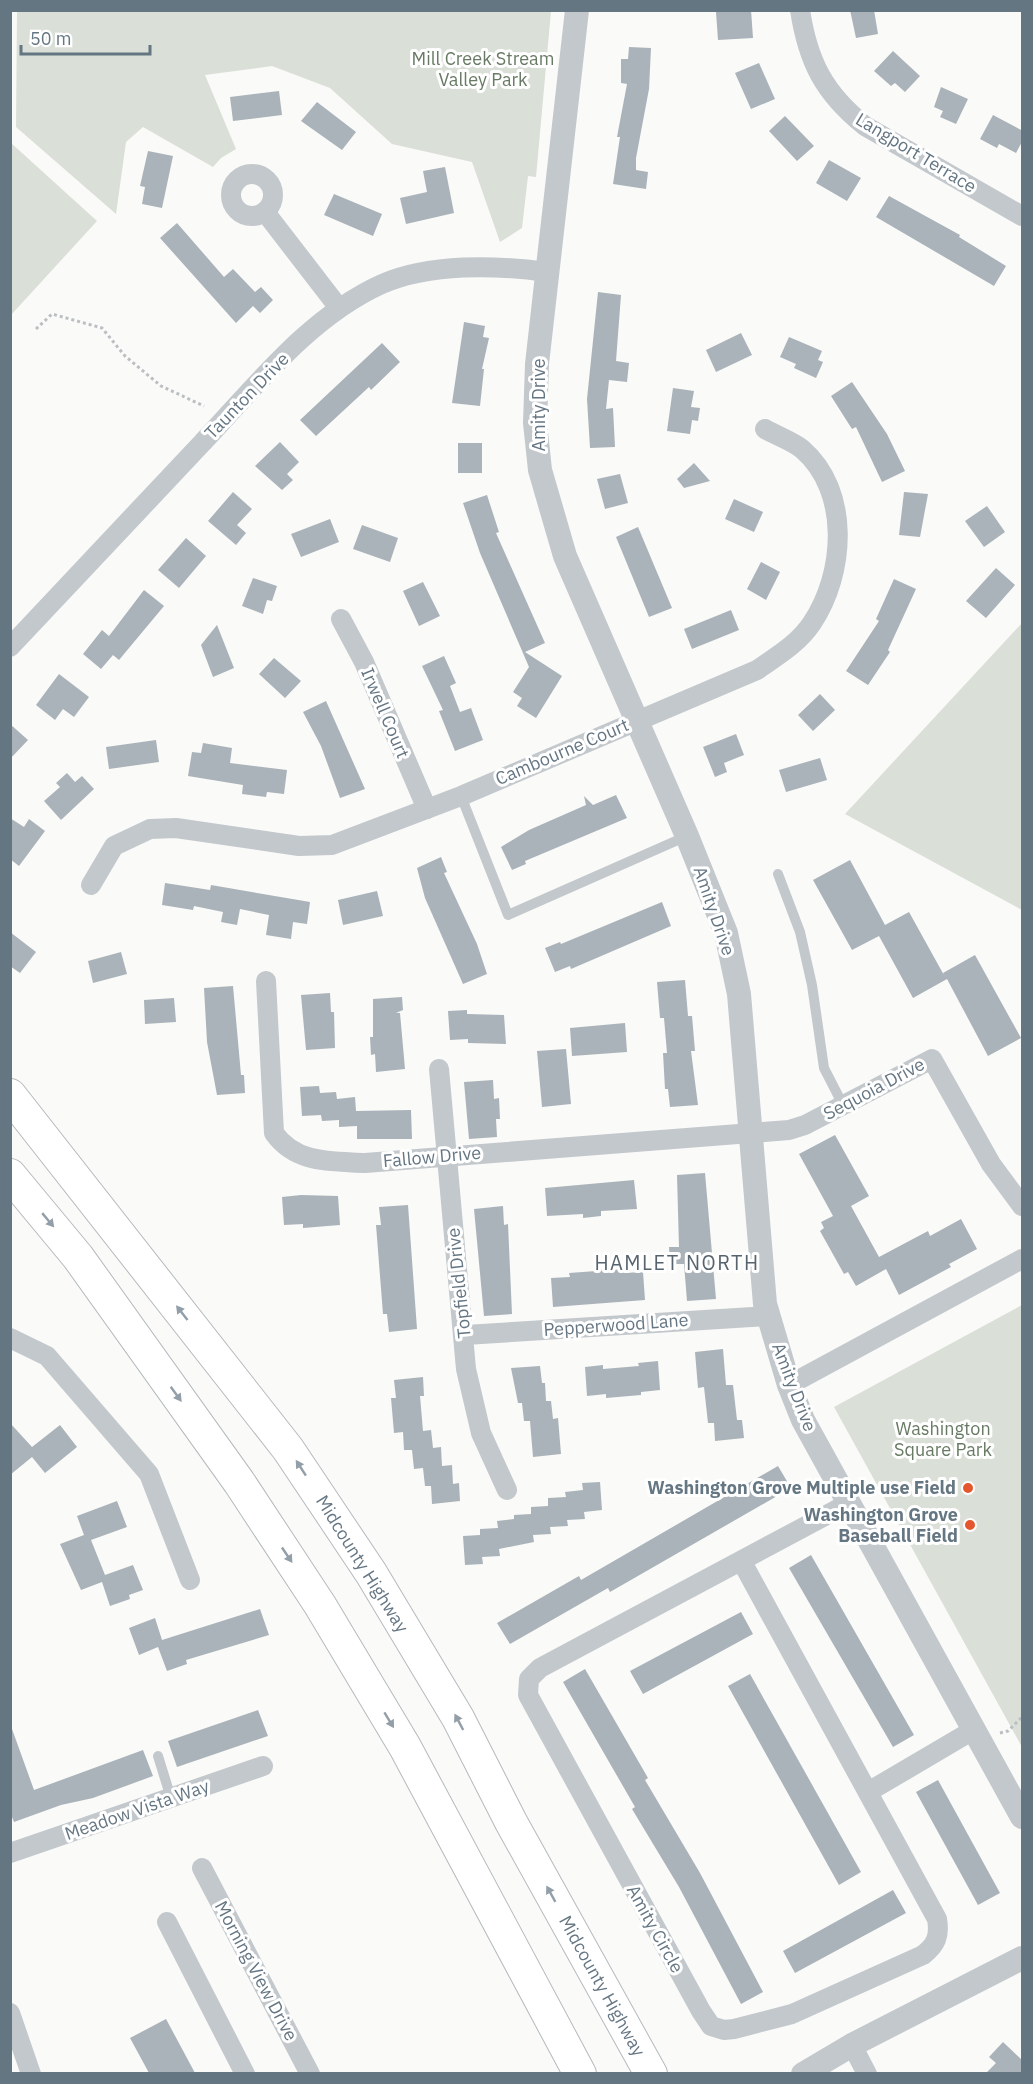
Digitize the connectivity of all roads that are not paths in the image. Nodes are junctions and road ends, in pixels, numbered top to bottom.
1 (577, 10) edge
2 (800, 10) edge
3 (265, 212) dead end
4 (1023, 216) edge
5 (547, 272) junction
6 (339, 308) junction
7 (765, 429) dead end
8 (341, 619) dead end
9 (10, 646) edge
10 (636, 721) junction
11 (461, 796) junction
12 (426, 809) junction
13 (687, 836) junction
14 (778, 874) dead end
15 (91, 885) dead end
16 (266, 981) dead end
17 (439, 1069) dead end
18 (10, 1095) edge
19 (843, 1105) junction
20 (752, 1131) junction
21 (445, 1155) junction
22 (10, 1175) edge
23 (1023, 1206) edge
24 (1023, 1259) edge
25 (767, 1316) junction
26 (465, 1335) junction
27 (10, 1338) edge
28 (789, 1385) junction
29 (507, 1490) dead end
30 (849, 1503) junction
31 (742, 1562) junction
32 (190, 1580) dead end
33 (975, 1729) junction
34 (158, 1756) dead end
35 (263, 1766) dead end
36 (868, 1792) junction
37 (171, 1798) junction
38 (1023, 1817) edge
39 (10, 1853) edge
40 (202, 1868) dead end
41 (167, 1922) dead end
42 (1023, 1958) edge
43 (10, 2013) edge
44 (852, 2045) junction
45 (31, 2073) edge
46 (245, 2073) edge
47 (310, 2073) edge
48 (580, 2073) edge
49 (651, 2073) edge
50 (803, 2073) edge
51 (867, 2073) edge

1 - 5 street, Amity Drive
2 - 4 street, Langport Terrace
3 - 6 street
5 - 6 street, Taunton Drive
5 - 10 street, Amity Drive
6 - 9 street, Taunton Drive
7 - 10 street, Cambourne Court
8 - 12 street, Irwell Court
10 - 11 street, Cambourne Court
10 - 13 street, Amity Drive
11 - 12 street, Cambourne Court
11 - 13 lane
12 - 15 street, Cambourne Court
13 - 20 street, Amity Drive
14 - 19 lane
16 - 21 street, Fallow Drive
17 - 21 street, Topfield Drive
49 -> 18 main road, Midcounty Highway
19 - 20 street, Sequoia Drive
19 - 23 street, Sequoia Drive
20 - 21 street, Fallow Drive
20 - 25 street, Amity Drive
21 - 26 street, Topfield Drive
22 -> 48 main road
24 - 28 street
25 - 26 street, Pepperwood Lane
25 - 28 street, Amity Drive
26 - 29 street, Topfield Drive
27 - 32 street
28 - 30 street, Amity Drive
30 - 31 street, Amity Circle
30 - 33 street, Amity Drive
31 - 36 street, Amity Circle
31 - 36 street, Amity Circle
33 - 36 street
33 - 38 street, Amity Drive
34 - 37 lane
35 - 37 street, Meadow Vista Way
37 - 39 street, Meadow Vista Way
40 - 47 street, Morning View Drive
41 - 46 street
42 - 44 street
43 - 45 street
44 - 50 street
44 - 51 street

